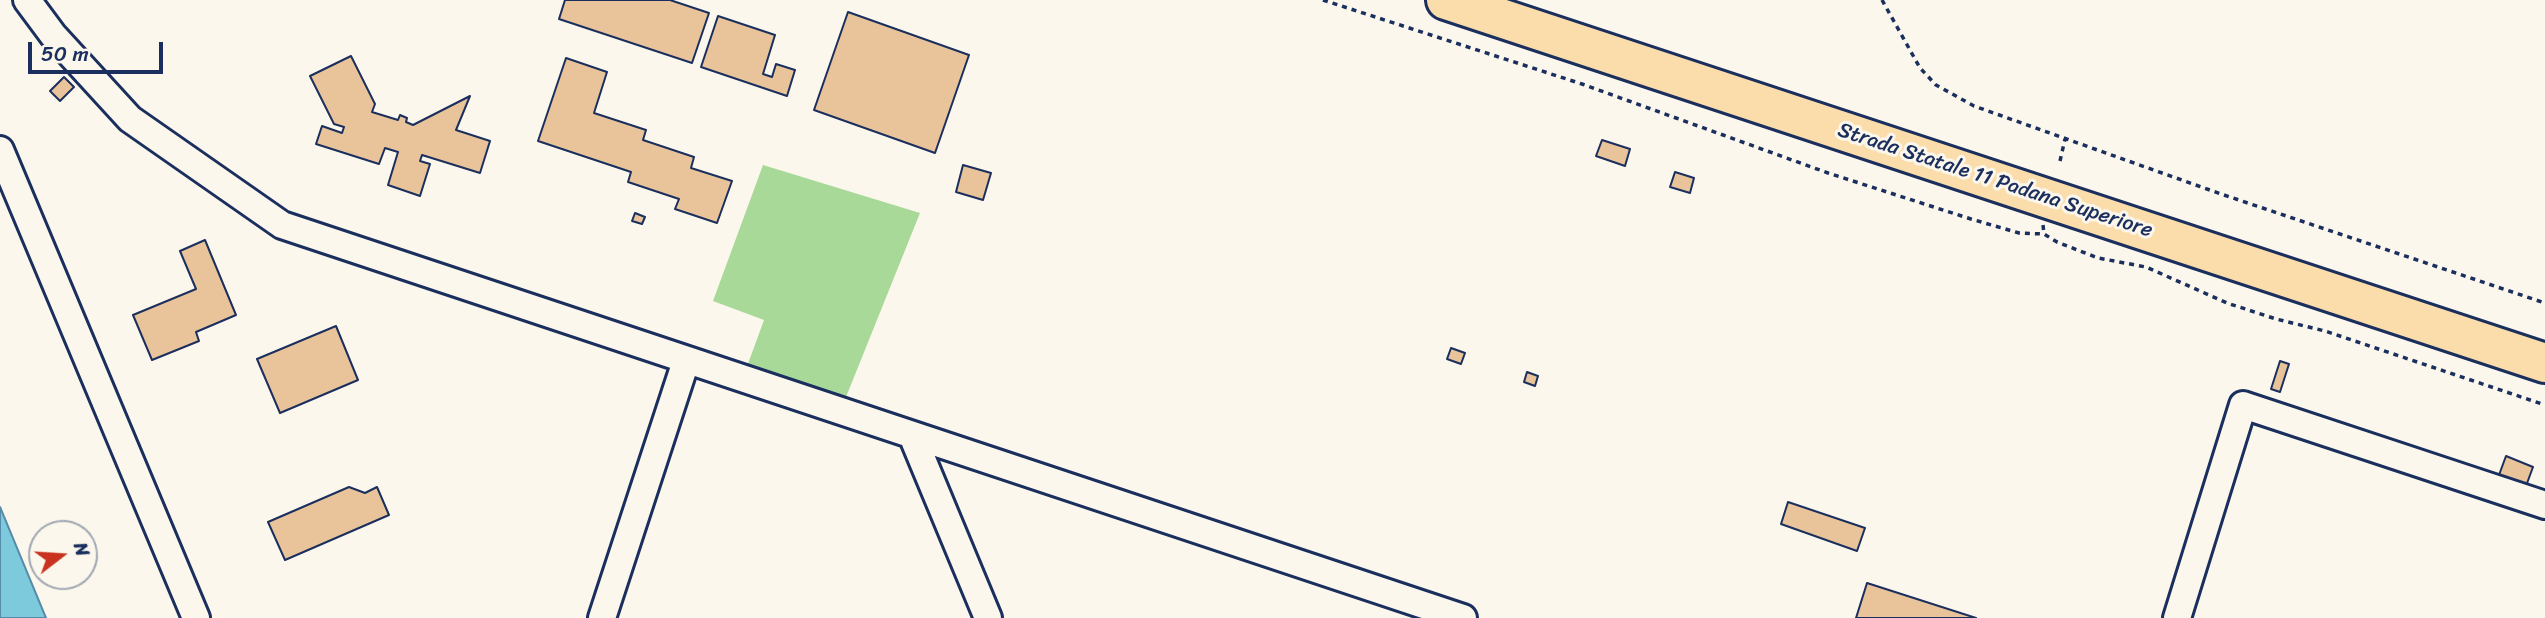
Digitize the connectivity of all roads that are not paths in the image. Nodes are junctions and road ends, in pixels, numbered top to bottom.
1 (27, 0) edge
2 (1446, 0) edge
3 (1512, 0) edge
4 (0, 150) edge
5 (2545, 342) edge
6 (686, 360) junction
7 (2545, 363) edge
8 (912, 435) junction
9 (2545, 505) edge
10 (1426, 611) edge
11 (196, 618) edge
12 (602, 618) edge
13 (988, 618) edge
14 (1463, 618) edge
15 (2177, 618) edge

1 - 6 lane
2 - 7 highway, Strada Statale 11 Padana Superiore
3 - 5 highway, Strada Statale 11 Padana Superiore
4 - 11 lane
6 - 8 lane
6 - 12 lane
8 - 10 lane
8 - 13 lane
9 - 15 lane
10 - 14 lane

